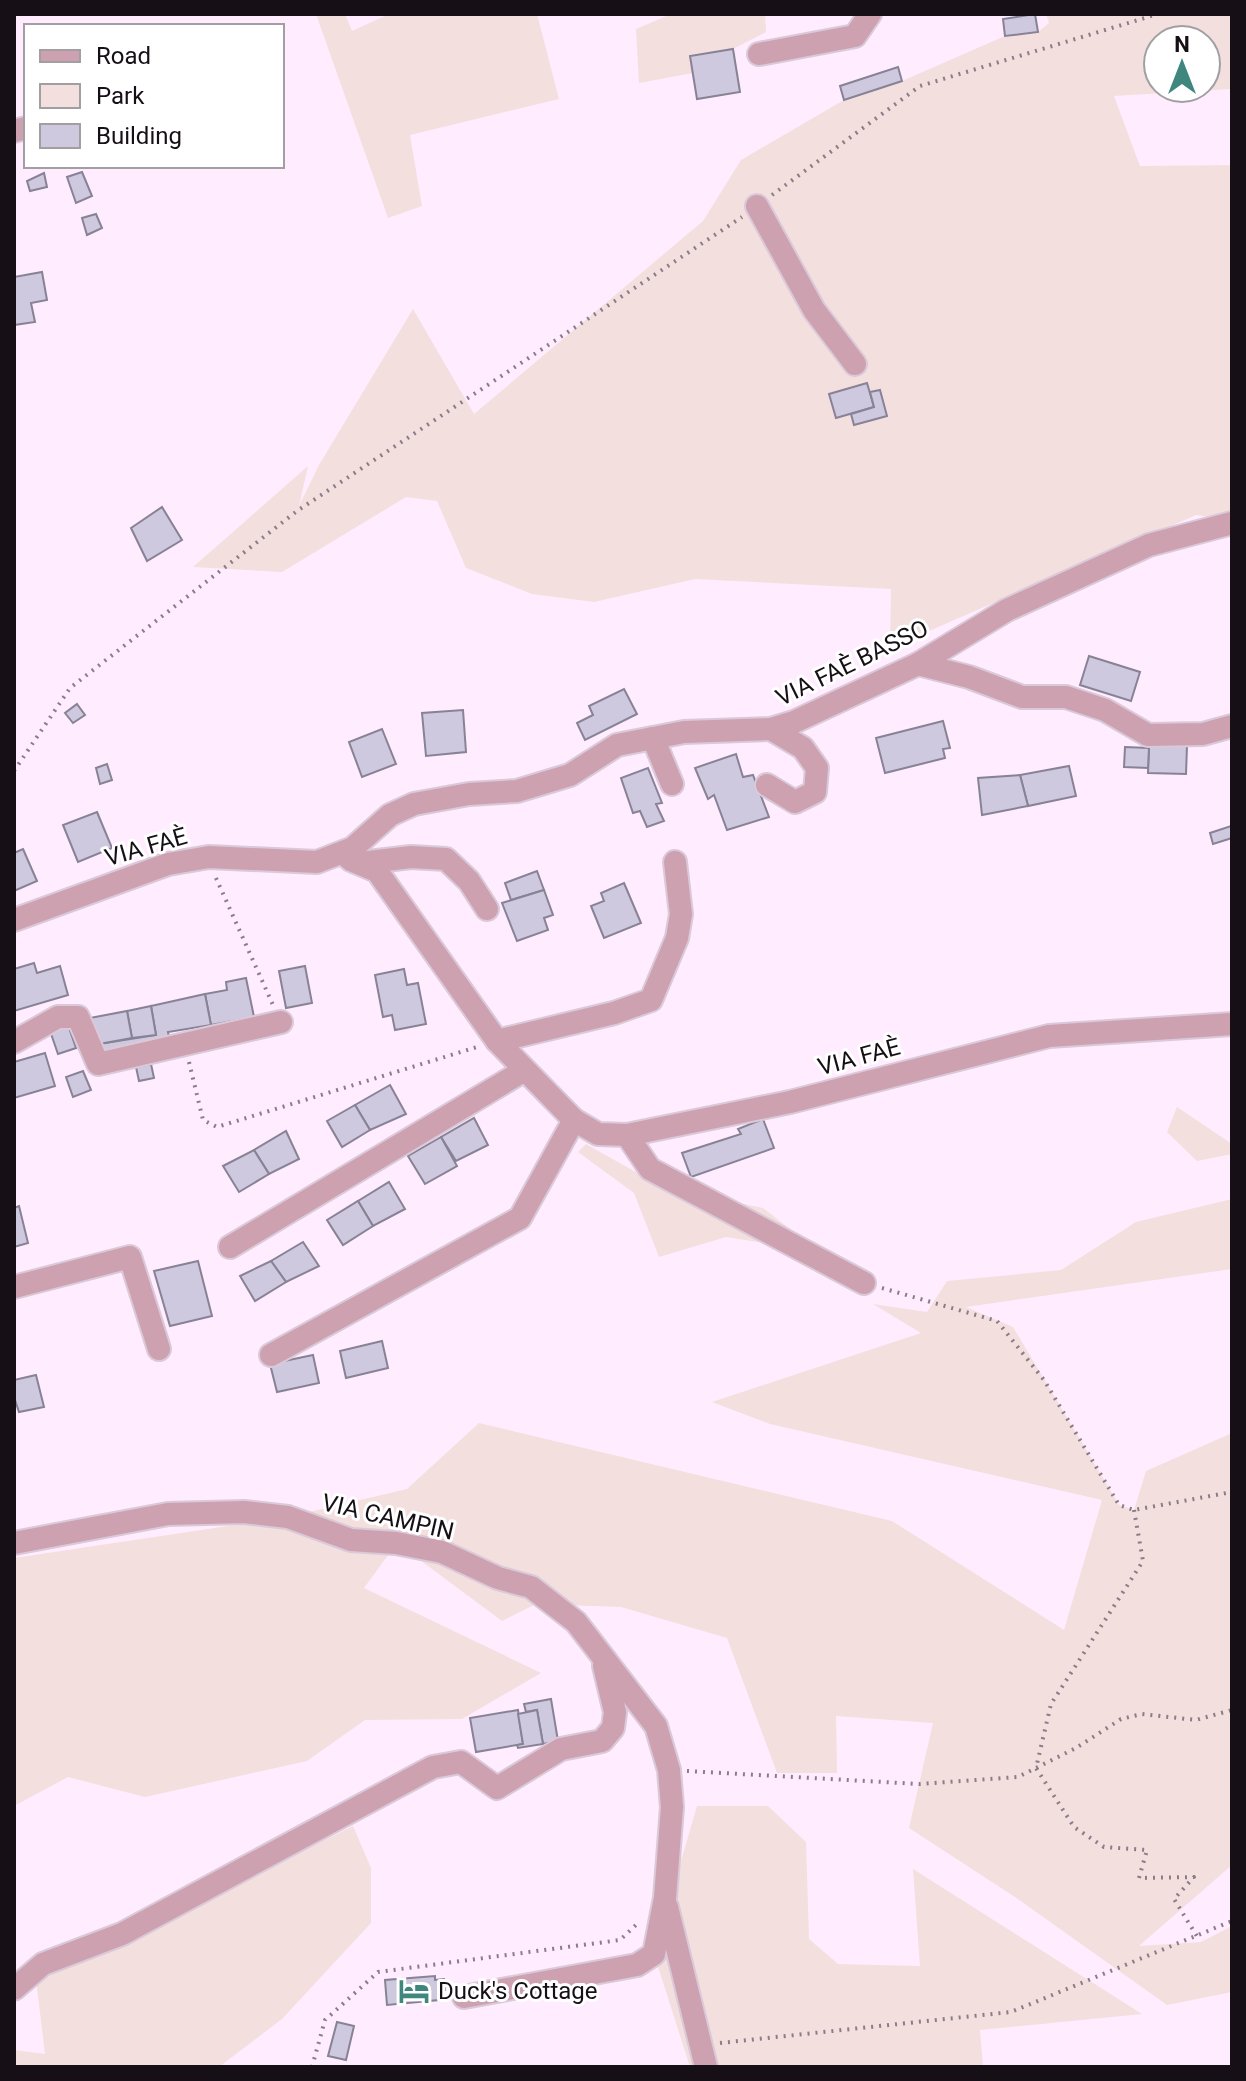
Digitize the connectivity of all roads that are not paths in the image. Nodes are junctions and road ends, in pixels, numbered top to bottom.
1 (870, 14) edge
2 (759, 54) dead end
3 (757, 206) road end
4 (855, 364) dead end
5 (1232, 523) edge
6 (918, 664) junction
7 (1232, 726) edge
8 (771, 729) junction
9 (653, 738) junction
10 (672, 784) dead end
11 (767, 785) dead end
12 (352, 855) junction
13 (675, 862) dead end
14 (487, 909) dead end
15 (14, 920) edge
16 (281, 1022) road end
17 (1232, 1024) edge
18 (20, 1037) edge
19 (497, 1041) junction
20 (523, 1071) junction
21 (574, 1120) junction
22 (627, 1135) junction
23 (230, 1247) dead end
24 (864, 1283) road end
25 (14, 1287) edge
26 (159, 1349) dead end
27 (271, 1355) dead end
28 (14, 1543) edge
29 (602, 1659) junction
30 (665, 1898) junction
31 (14, 1989) edge
32 (464, 1997) dead end
33 (706, 2067) edge

1 - 2 street
3 - 4 street
5 - 6 street, VIA FAÈ BASSO
6 - 7 street
6 - 8 street, VIA FAÈ BASSO
8 - 9 street, VIA FAÈ BASSO
8 - 11 street
9 - 10 street
9 - 12 street, VIA FAÈ BASSO
12 - 14 street
12 - 15 street, VIA FAÈ
12 - 19 street, VIA FAÈ
13 - 19 street
16 - 18 street
17 - 22 street, VIA FAÈ
19 - 20 street, VIA FAÈ
20 - 21 street, VIA FAÈ
20 - 23 street
21 - 22 street, VIA FAÈ
21 - 27 street
22 - 24 street
25 - 26 street
28 - 29 street, VIA CAMPIN
29 - 30 street, VIA CAMPIN
29 - 31 street
30 - 32 street, VIA CAMPIN
30 - 33 street, VIA CAMPIN

